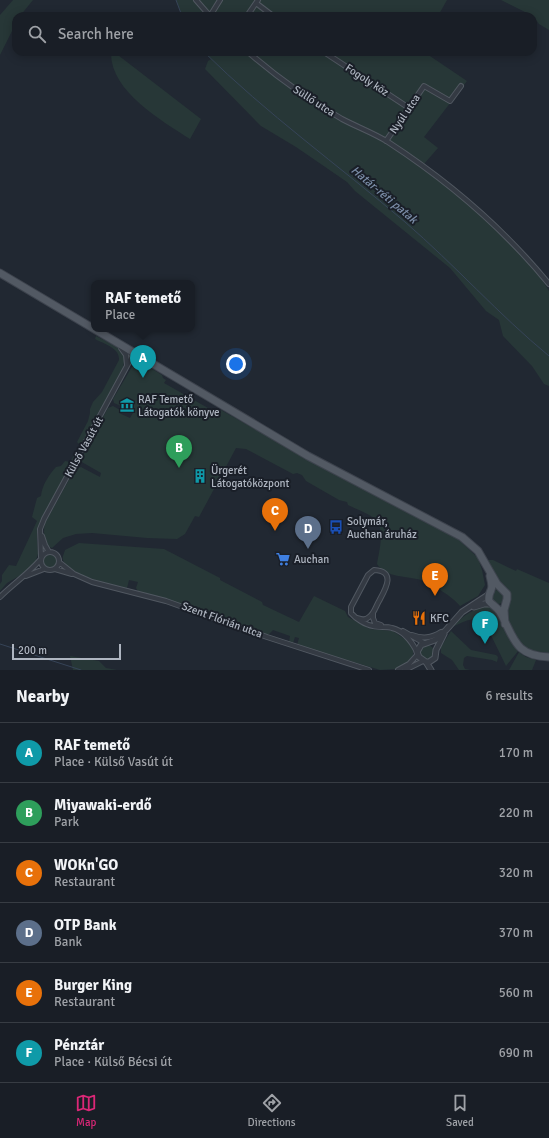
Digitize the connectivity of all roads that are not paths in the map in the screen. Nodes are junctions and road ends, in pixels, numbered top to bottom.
1 (196, 0) edge
2 (220, 0) edge
3 (257, 2) edge
4 (206, 12) edge
5 (212, 12) edge
6 (250, 12) edge
7 (268, 12) edge
8 (253, 56) edge
9 (330, 56) edge
10 (460, 86) dead end
11 (409, 108) junction
12 (386, 141) junction
13 (0, 273) edge
14 (549, 284) edge
15 (91, 327) edge
16 (100, 332) edge
17 (113, 340) junction
18 (134, 353) junction
19 (127, 365) junction
20 (40, 530) junction
21 (49, 552) junction
22 (41, 559) junction
23 (59, 562) junction
24 (487, 566) junction
25 (44, 568) junction
26 (55, 569) junction
27 (74, 574) junction
28 (22, 578) junction
29 (500, 588) junction
30 (490, 593) junction
31 (0, 596) edge
32 (506, 602) junction
33 (493, 605) junction
34 (467, 609) junction
35 (373, 613) junction
36 (357, 618) junction
37 (505, 624) junction
38 (446, 630) junction
39 (406, 633) junction
40 (426, 643) junction
41 (436, 650) junction
42 (417, 653) junction
43 (549, 657) edge
44 (433, 660) junction
45 (424, 662) junction
46 (369, 670) edge
47 (398, 670) edge
48 (405, 670) edge
49 (432, 670) edge

1 - 4 street
2 - 5 street
3 - 6 street
3 - 7 street
8 - 12 street, Süllő utca
9 - 11 street, Fogoly köz
10 - 11 street, Nyúl utca
11 - 12 street, Nyúl utca
12 - 14 street, Süllő utca
13 - 15 main road
16 - 17 main road
17 - 18 main road
17 - 19 street
18 - 19 street, Külső Vasút út
18 - 24 main road
19 - 20 street, Külső Vasút út
20 - 21 street
20 - 22 street, Külső Vasút út
21 - 22 street
21 - 23 street
22 - 25 street
22 - 28 street
23 - 26 street
23 - 27 street, Szent Flórián utca
24 - 29 main road
24 - 30 main road
25 - 26 street
25 - 28 street
26 - 27 street, Szent Flórián utca
27 - 46 street, Szent Flórián utca
28 - 31 street
29 - 30 main road
29 - 32 main road
30 - 33 main road
30 - 34 street
32 - 33 main road
32 - 37 main road
33 - 34 street
33 - 37 main road
34 - 38 street
35 - 36 street
35 - 36 street
35 - 39 street
36 - 42 street
37 - 43 main road
38 - 39 street
38 - 40 street
38 - 41 street
39 - 40 street
40 - 41 street
40 - 42 street
41 - 44 street
42 - 45 street
42 - 47 street
44 - 45 street
44 - 49 street
45 - 48 street
45 - 49 street

